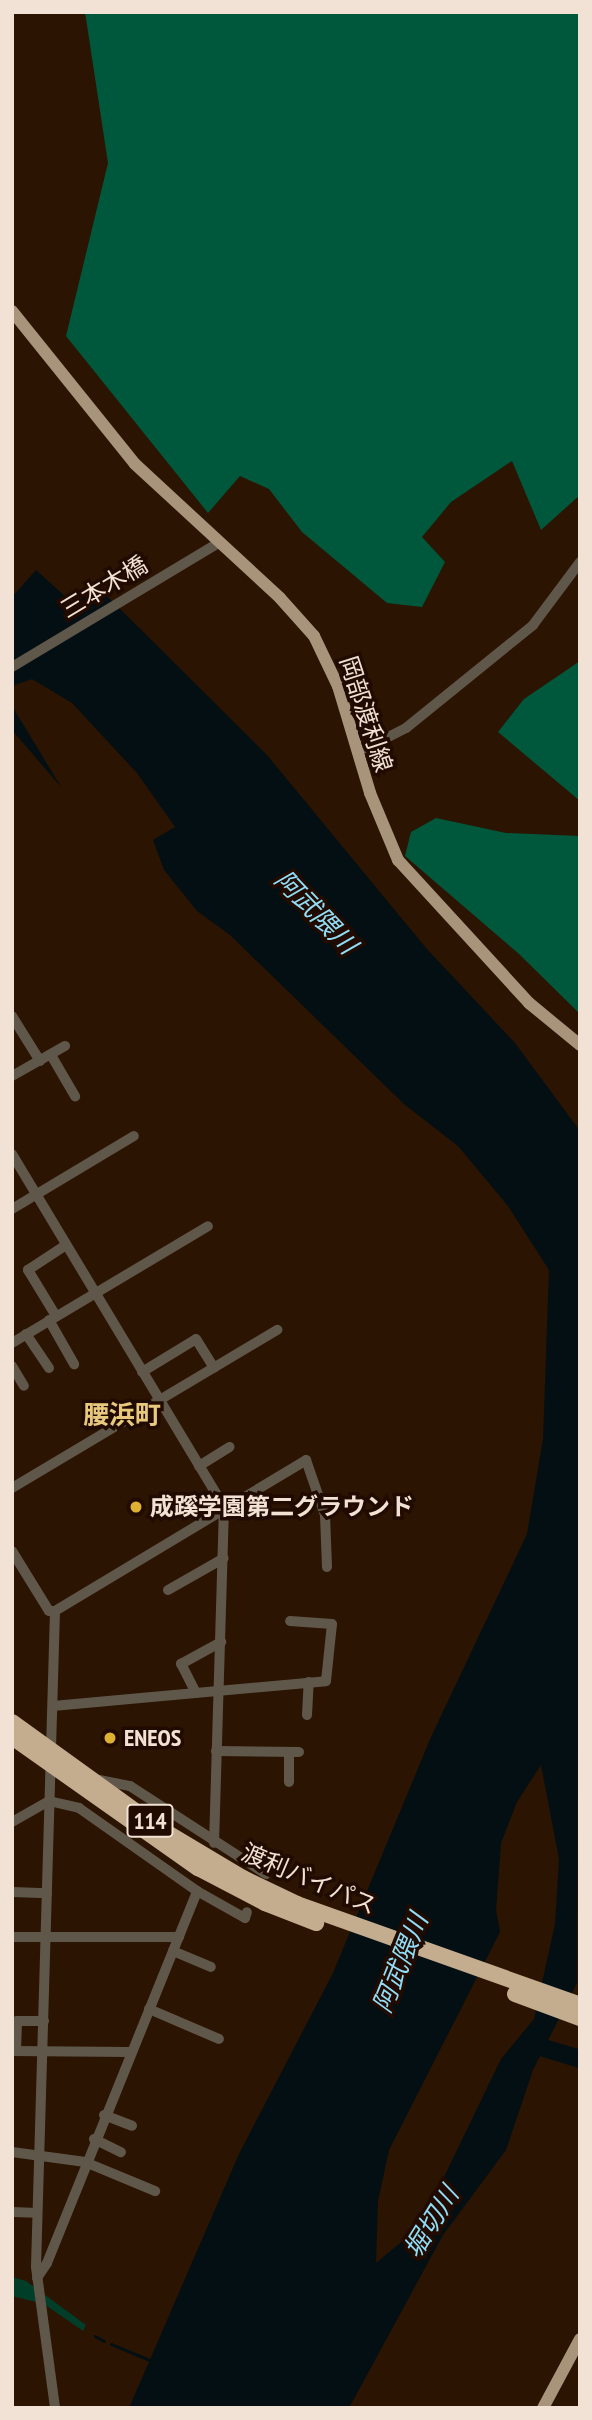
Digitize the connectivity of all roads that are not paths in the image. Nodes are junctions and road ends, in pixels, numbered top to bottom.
1 (12, 311) edge
2 (218, 543) junction
3 (580, 562) edge
4 (12, 667) edge
5 (359, 752) junction
6 (12, 1016) edge
7 (580, 1045) edge
8 (65, 1046) dead end
9 (51, 1055) junction
10 (40, 1061) junction
11 (12, 1076) edge
12 (75, 1096) dead end
13 (134, 1136) dead end
14 (12, 1154) edge
15 (36, 1195) junction
16 (12, 1209) edge
17 (208, 1226) dead end
18 (66, 1245) junction
19 (94, 1294) junction
20 (52, 1318) junction
21 (277, 1330) dead end
22 (26, 1334) junction
23 (12, 1343) edge
24 (74, 1364) dead end
25 (12, 1366) edge
26 (49, 1368) dead end
27 (214, 1368) junction
28 (142, 1372) junction
29 (24, 1386) dead end
30 (159, 1401) junction
31 (230, 1447) dead end
32 (199, 1466) junction
33 (12, 1488) edge
34 (224, 1507) junction
35 (14, 1559) edge
36 (224, 1559) junction
37 (327, 1567) dead end
38 (168, 1590) dead end
39 (55, 1611) junction
40 (290, 1621) dead end
41 (220, 1642) junction
42 (309, 1682) junction
43 (218, 1691) junction
44 (196, 1693) junction
45 (53, 1706) junction
46 (307, 1715) dead end
47 (12, 1722) edge
48 (12, 1737) edge
49 (216, 1751) junction
50 (51, 1757) junction
51 (91, 1778) junction
52 (289, 1782) dead end
53 (49, 1801) junction
54 (12, 1822) edge
55 (214, 1843) junction
56 (266, 1874) dead end
57 (197, 1891) junction
58 (12, 1892) edge
59 (47, 1893) junction
60 (296, 1910) junction
61 (247, 1912) dead end
62 (12, 1937) edge
63 (47, 1937) junction
64 (178, 1937) junction
65 (173, 1951) junction
66 (211, 1966) dead end
67 (580, 2004) edge
68 (149, 2009) junction
69 (580, 2018) edge
70 (44, 2021) junction
71 (219, 2039) dead end
72 (14, 2051) edge
73 (42, 2051) junction
74 (129, 2052) junction
75 (104, 2115) junction
76 (132, 2126) dead end
77 (94, 2140) junction
78 (12, 2152) edge
79 (39, 2152) junction
80 (121, 2152) dead end
81 (85, 2162) junction
82 (155, 2192) dead end
83 (12, 2211) edge
84 (37, 2213) junction
85 (37, 2278) junction
86 (580, 2339) edge
87 (55, 2408) edge
88 (543, 2408) edge

1 - 2 main road, 岡部渡利線
2 - 4 street, 三本木橋
2 - 5 main road, 岡部渡利線
3 - 5 street
5 - 7 main road, 岡部渡利線
6 - 10 street
8 - 9 street
9 - 10 street
9 - 12 street
10 - 11 street
13 - 15 street
14 - 15 street
15 - 16 street
15 - 18 street
17 - 19 street
18 - 19 street
18 - 20 street
19 - 20 street
19 - 28 street
20 - 22 street
20 - 24 street
21 - 27 street
22 - 23 street
22 - 26 street
25 - 29 street
27 - 28 street
27 - 30 street
28 - 30 street
30 - 32 street
30 - 33 street
31 - 32 street
32 - 34 street
34 - 36 street
34 - 37 street
34 - 39 street
35 - 39 street
36 - 38 street
36 - 41 street
39 - 45 street
40 - 42 street
41 - 43 street
41 - 44 street
42 - 43 street
42 - 46 street
43 - 44 street
43 - 49 street
44 - 45 street
45 - 50 street
47 - 50 highway, 渡利バイパス / 114
48 - 50 highway, 渡利バイパス / 114
49 - 52 street
49 - 55 street
50 - 51 highway, 渡利バイパス / 114
50 - 53 street
50 - 60 highway, 渡利バイパス / 114
51 - 55 street
51 - 60 highway, 渡利バイパス / 114
53 - 54 street
53 - 57 street
53 - 59 street
55 - 56 street
57 - 61 street
57 - 64 street
58 - 59 street
59 - 63 street
60 - 67 highway, 渡利バイパス / 114
60 - 69 highway, 渡利バイパス / 114
62 - 63 street
63 - 64 street
63 - 70 street
64 - 65 street
65 - 66 street
65 - 68 street
68 - 71 street
68 - 74 street
70 - 72 street
70 - 73 street
72 - 73 street
73 - 74 street
73 - 79 street
74 - 75 street
75 - 76 street
75 - 77 street
77 - 80 street
77 - 81 street
78 - 79 street
79 - 81 street
79 - 84 street
81 - 82 street
81 - 85 street
83 - 84 street
84 - 85 street
85 - 87 street
86 - 88 main road

